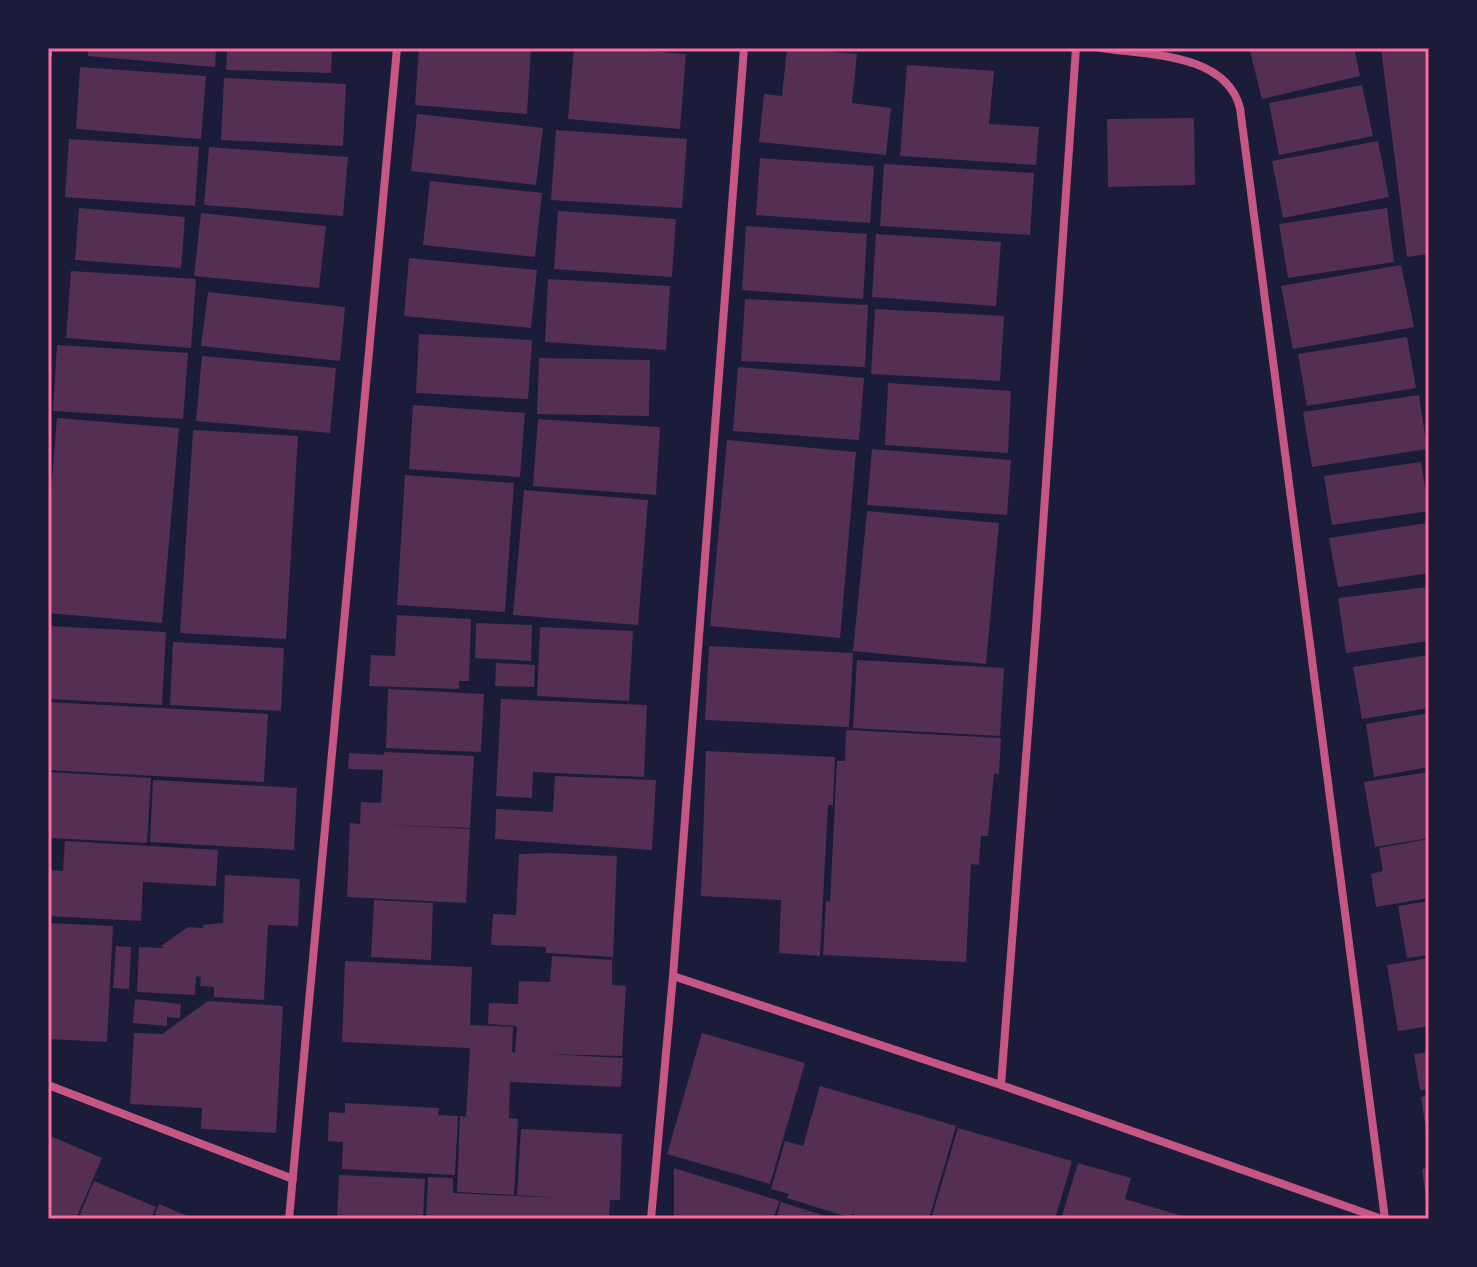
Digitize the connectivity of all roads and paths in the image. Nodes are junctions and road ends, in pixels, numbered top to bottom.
1 (48, 48) edge
2 (397, 48) edge
3 (744, 48) edge
4 (1076, 48) edge
5 (1101, 48) edge
6 (48, 54) edge
7 (673, 976) junction
8 (48, 1085) edge
9 (1001, 1085) junction
10 (293, 1179) junction
11 (289, 1219) edge
12 (651, 1219) edge
13 (1384, 1219) edge

1 - 6 street
2 - 10 street
3 - 7 street
4 - 9 street
5 - 13 street
7 - 9 street
7 - 12 street
8 - 10 street
9 - 13 street
10 - 11 street

